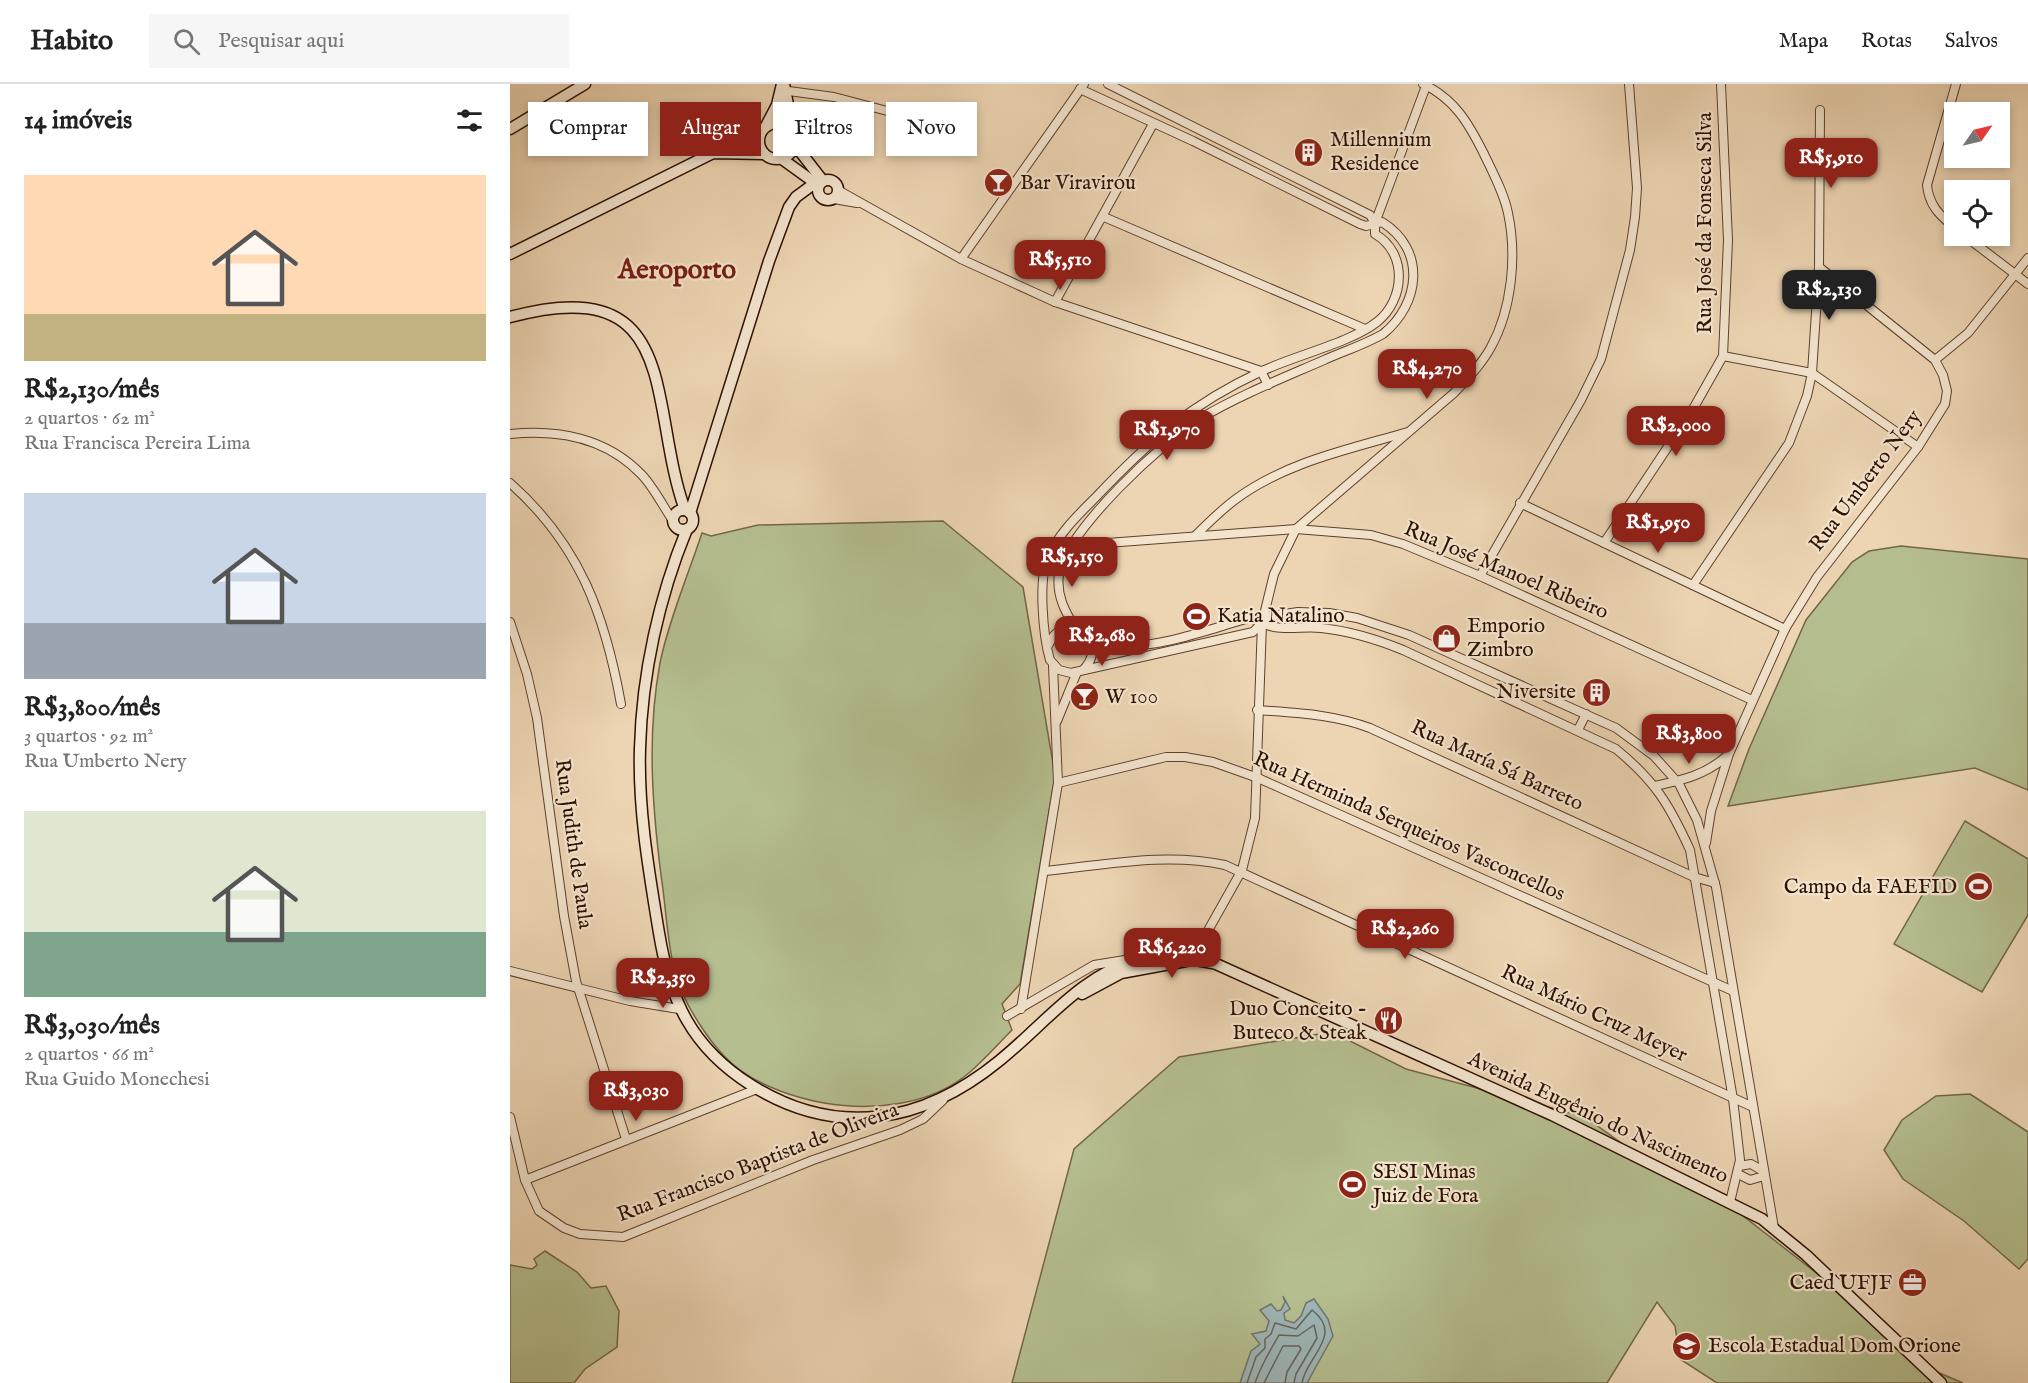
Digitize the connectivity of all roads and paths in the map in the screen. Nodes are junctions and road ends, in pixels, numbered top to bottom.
1 (585, 84) edge
2 (1108, 84) edge
3 (1629, 84) edge
4 (1721, 84) edge
5 (1956, 84) edge
6 (1425, 85) edge
7 (783, 87) edge
8 (1082, 87) edge
9 (786, 102) edge
10 (1820, 110) dead end
11 (886, 111) edge
12 (1153, 124) junction
13 (773, 125) edge
14 (766, 126) junction
15 (510, 129) edge
16 (764, 154) junction
17 (787, 156) edge
18 (803, 156) edge
19 (782, 159) junction
20 (819, 183) junction
21 (836, 194) junction
22 (1104, 217) junction
23 (1944, 218) edge
24 (1375, 223) junction
25 (1978, 246) edge
26 (510, 254) edge
27 (2028, 258) edge
28 (961, 259) junction
29 (1819, 267) junction
30 (2015, 275) junction
31 (2028, 284) edge
32 (1055, 302) junction
33 (510, 317) edge
34 (1365, 329) junction
35 (1723, 357) junction
36 (1935, 360) junction
37 (1261, 371) junction
38 (1812, 373) junction
39 (1268, 385) junction
40 (1173, 422) junction
41 (1412, 431) junction
42 (1181, 432) junction
43 (510, 434) edge
44 (1918, 447) junction
45 (1116, 475) junction
46 (510, 483) edge
47 (1126, 483) junction
48 (676, 487) junction
49 (1520, 503) junction
50 (688, 512) junction
51 (674, 521) junction
52 (687, 529) junction
53 (1296, 529) junction
54 (1195, 536) junction
55 (1604, 543) junction
56 (1053, 547) junction
57 (1071, 547) junction
58 (678, 550) junction
59 (1480, 576) junction
60 (1693, 585) junction
61 (510, 622) edge
62 (1262, 623) junction
63 (1076, 629) junction
64 (1785, 629) junction
65 (1196, 633) junction
66 (1409, 635) junction
67 (1088, 636) junction
68 (1199, 645) junction
69 (1048, 646) junction
70 (1403, 650) junction
71 (1053, 666) junction
72 (1080, 671) junction
73 (1494, 673) junction
74 (1487, 688) junction
75 (1752, 700) junction
76 (621, 704) dead end
77 (1257, 710) junction
78 (1586, 714) junction
79 (1056, 725) junction
80 (1578, 730) junction
81 (1729, 754) junction
82 (1258, 778) junction
83 (1677, 782) junction
84 (1058, 783) junction
85 (1654, 786) junction
86 (1706, 848) junction
87 (1242, 870) junction
88 (1045, 871) junction
89 (1694, 877) junction
90 (1715, 883) junction
91 (1142, 958) junction
92 (1192, 959) junction
93 (510, 970) edge
94 (1712, 983) junction
95 (577, 986) junction
96 (1733, 991) junction
97 (679, 1009) junction
98 (1021, 1009) junction
99 (1007, 1016) dead end
100 (1044, 1019) junction
101 (757, 1089) junction
102 (1733, 1099) junction
103 (943, 1100) junction
104 (1753, 1107) junction
105 (510, 1117) edge
106 (626, 1139) junction
107 (1738, 1170) junction
108 (1764, 1173) junction
109 (525, 1180) junction
110 (1730, 1202) junction
111 (1774, 1228) junction
112 (1941, 1383) edge

1 - 15 street
2 - 24 street
3 - 49 street
4 - 35 street, Rua José da Fonseca Silva
5 - 23 street
6 - 24 street
6 - 41 street
7 - 9 street
7 - 11 street
7 - 14 street
8 - 12 street
8 - 28 street
10 - 29 street
12 - 22 street
12 - 24 street
13 - 14 street
14 - 16 street
16 - 19 street
16 - 26 street
17 - 19 street
18 - 20 street
19 - 20 street
20 - 21 street
20 - 21 street
20 - 50 street, Avenida Eugênio do Nascimento
21 - 28 street
22 - 32 street
22 - 34 street
24 - 34 street
24 - 39 street
25 - 30 street
27 - 30 street
28 - 32 street
29 - 36 street, Rua Umberto Nery
29 - 38 street
30 - 31 street
30 - 36 street
32 - 37 street
33 - 48 street, Avenida Eugênio do Nascimento
34 - 37 street
35 - 38 street
35 - 55 street, Rua José da Fonseca Silva
36 - 44 street, Rua Umberto Nery
37 - 39 street
37 - 40 street
38 - 44 street
38 - 60 street
39 - 42 street
40 - 42 street
40 - 45 street
41 - 53 street
41 - 54 street
42 - 47 street
43 - 51 street
44 - 64 street, Rua Umberto Nery
45 - 47 street
45 - 56 street
46 - 76 street
47 - 57 street
48 - 50 street, Avenida Eugênio do Nascimento
48 - 51 street, Avenida Eugênio do Nascimento
49 - 55 street
49 - 59 street
50 - 51 street
50 - 52 street, Avenida Eugênio do Nascimento
51 - 52 street
51 - 58 street, Avenida Eugênio do Nascimento
52 - 58 street, Avenida Eugênio do Nascimento
53 - 54 street, Rua José Manoel Ribeiro
53 - 59 street, Rua José Manoel Ribeiro
53 - 62 street
54 - 57 street, Rua José Manoel Ribeiro
55 - 60 street
56 - 57 street, Rua José Manoel Ribeiro
56 - 69 street
57 - 63 street
58 - 97 street, Avenida Eugênio do Nascimento
59 - 75 street, Rua José Manoel Ribeiro
60 - 64 street
61 - 95 street, Rua Judith de Paula
62 - 65 street
62 - 66 street
62 - 68 street
62 - 70 street
62 - 77 street
63 - 67 street
63 - 69 street
64 - 75 street, Rua Umberto Nery
65 - 67 street
65 - 68 street
66 - 70 street
66 - 73 street
67 - 72 street
68 - 72 street
69 - 71 street
70 - 74 street
71 - 72 street
71 - 79 street
72 - 79 street
73 - 74 street
73 - 78 street
74 - 80 street
75 - 81 street, Rua Umberto Nery
77 - 82 street
77 - 89 street, Rua María Sá Barreto
78 - 80 street
78 - 83 street
79 - 84 street
80 - 85 street
81 - 83 street, Rua Umberto Nery
81 - 86 street, Rua Umberto Nery
82 - 84 street, Rua Herminda Serqueiros Vasconcellos
82 - 87 street
82 - 94 street, Rua Herminda Serqueiros Vasconcellos
83 - 85 street, Rua Umberto Nery
83 - 86 street
84 - 88 street
85 - 89 street
86 - 90 street
87 - 88 street, Rua Mário Cruz Meyer
87 - 92 street
87 - 102 street, Rua Mário Cruz Meyer
88 - 98 street
89 - 90 street, Rua María Sá Barreto
89 - 94 street
90 - 96 street
91 - 92 street, Avenida Eugênio do Nascimento
91 - 98 street
91 - 100 street, Avenida Eugênio do Nascimento
92 - 100 street, Avenida Eugênio do Nascimento
92 - 110 street, Avenida Eugênio do Nascimento
93 - 95 street
94 - 96 street, Rua Herminda Serqueiros Vasconcellos
94 - 102 street
95 - 97 street
95 - 106 street, Rua Judith de Paula
96 - 104 street
97 - 101 street, Avenida Eugênio do Nascimento
98 - 99 street
100 - 103 street, Avenida Eugênio do Nascimento
101 - 103 street, Avenida Eugênio do Nascimento
101 - 106 street
102 - 104 street, Rua Mário Cruz Meyer
102 - 107 street
103 - 109 street, Rua Francisco Baptista de Oliveira
104 - 108 street
105 - 109 street, Rua Francisco Baptista de Oliveira
106 - 109 street
107 - 108 street
107 - 108 street
107 - 110 street
108 - 111 street
110 - 111 street, Avenida Eugênio do Nascimento
111 - 112 street, Avenida Eugênio do Nascimento

